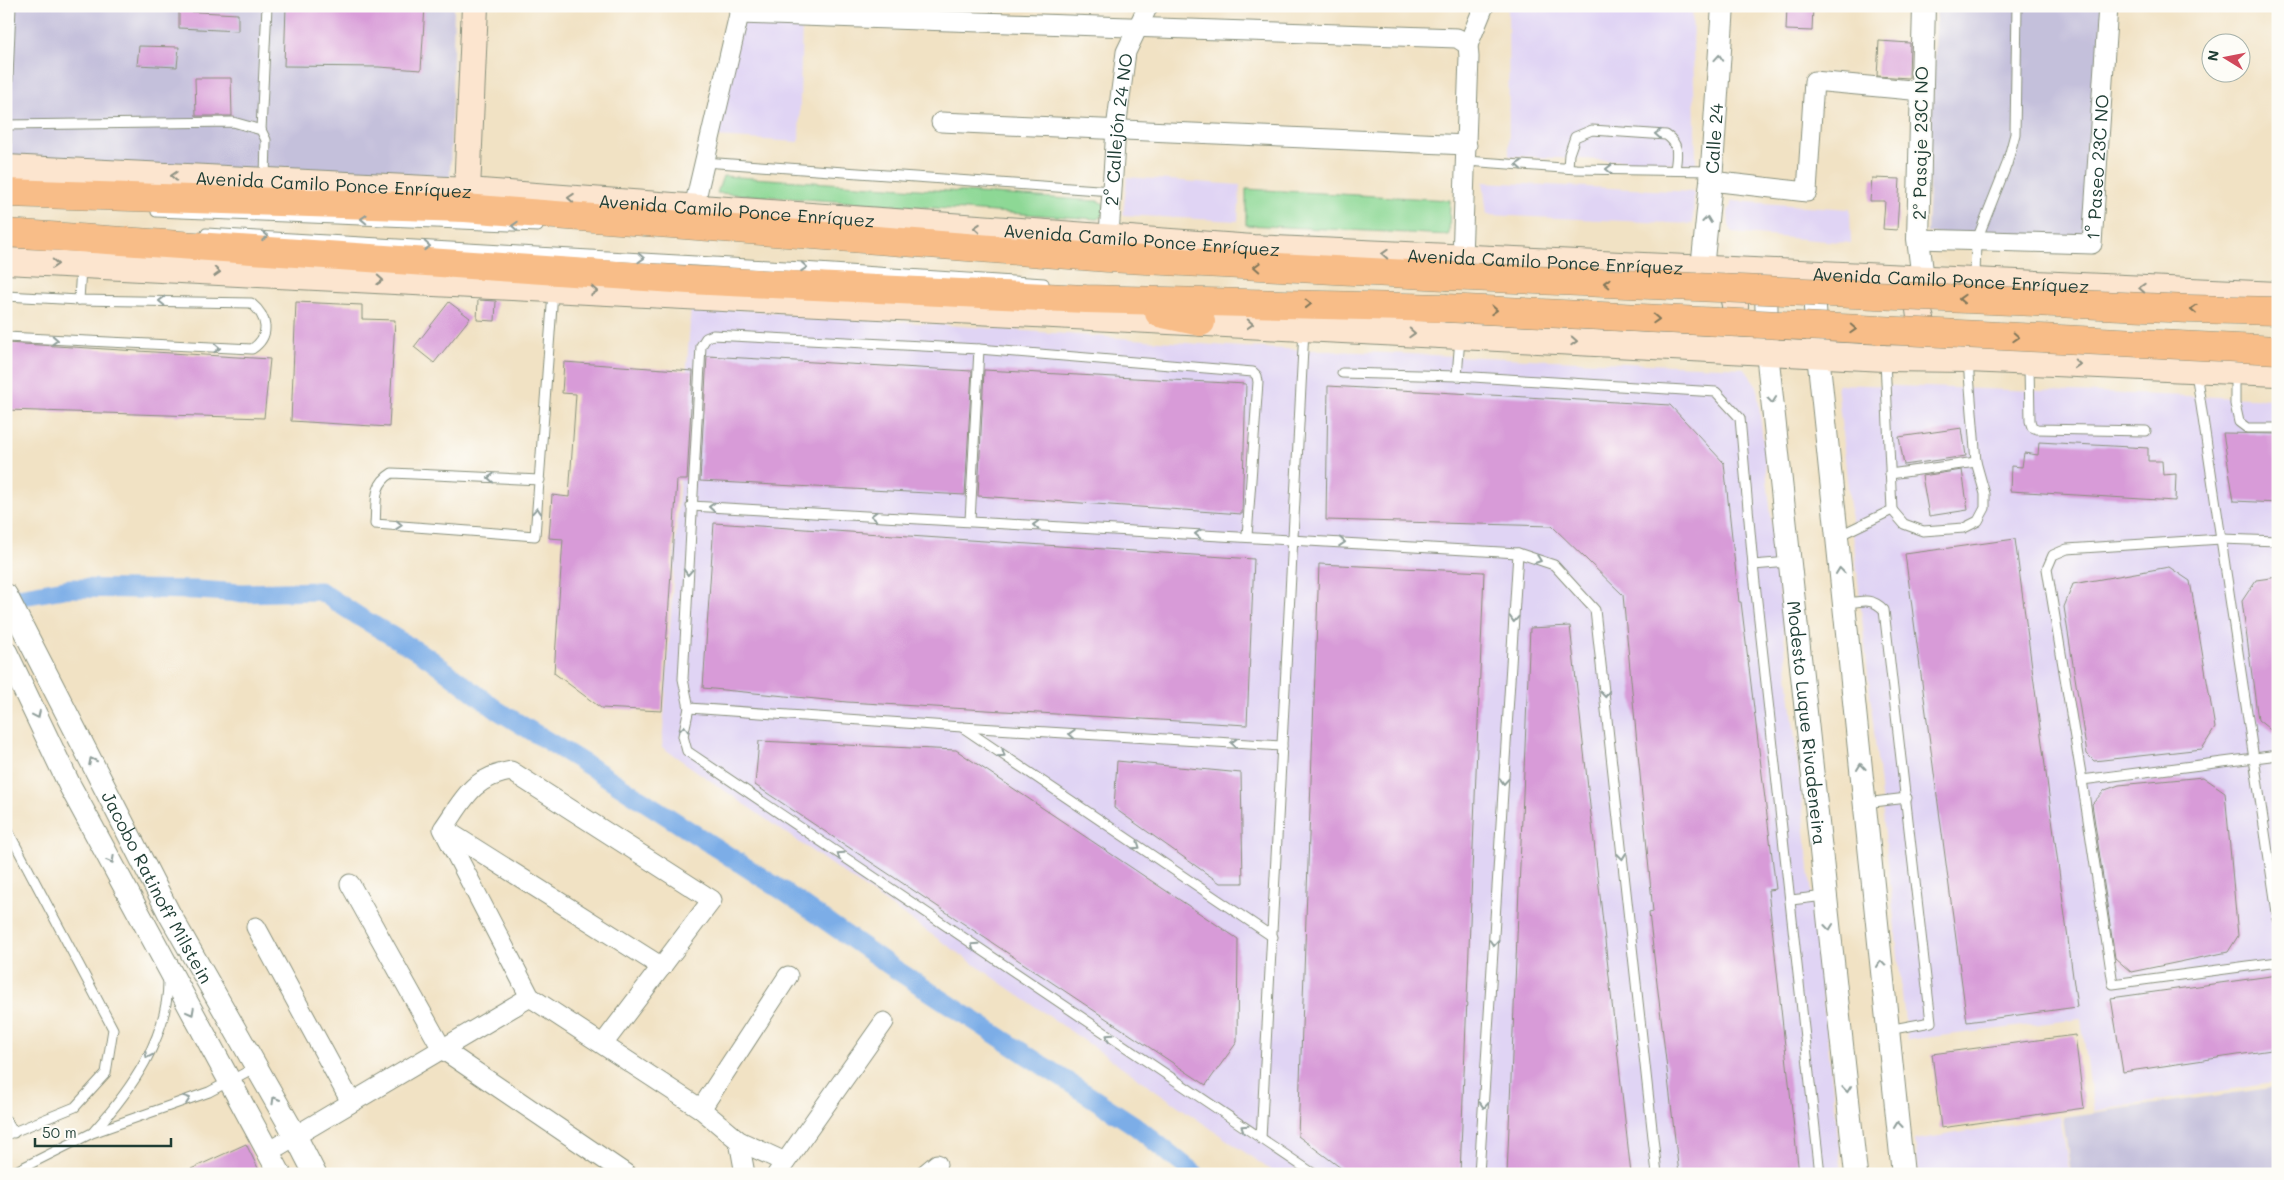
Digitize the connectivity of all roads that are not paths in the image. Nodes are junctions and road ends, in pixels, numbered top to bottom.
1 (11, 6) edge
2 (267, 6) edge
3 (475, 6) edge
4 (1148, 6) edge
5 (1484, 6) edge
6 (1723, 6) edge
7 (1924, 6) edge
8 (2017, 6) edge
9 (2108, 6) edge
10 (740, 10) edge
11 (1137, 28) junction
12 (1468, 44) junction
13 (1922, 91) junction
14 (941, 122) dead end
15 (6, 125) edge
16 (1116, 129) junction
17 (261, 130) junction
18 (6, 142) edge
19 (1467, 153) junction
20 (704, 162) junction
21 (6, 168) edge
22 (1568, 168) junction
23 (1675, 170) junction
24 (1711, 176) junction
25 (265, 181) junction
26 (1112, 191) junction
27 (6, 193) edge
28 (466, 207) junction
29 (694, 207) junction
30 (146, 211) dead end
31 (663, 223) junction
32 (545, 228) dead end
33 (6, 233) edge
34 (199, 233) dead end
35 (730, 233) junction
36 (1057, 234) joint
37 (1918, 239) junction
38 (1976, 242) junction
39 (1109, 248) junction
40 (1253, 248) joint
41 (964, 257) dead end
42 (1462, 258) junction
43 (6, 261) edge
44 (1054, 264) dead end
45 (81, 265) junction
46 (1702, 269) junction
47 (1766, 272) junction
48 (1812, 273) junction
49 (1923, 279) junction
50 (1975, 280) junction
51 (554, 289) junction
52 (937, 292) junction
53 (2278, 294) edge
54 (6, 296) edge
55 (1016, 296) junction
56 (1086, 299) junction
57 (79, 300) junction
58 (980, 310) junction
59 (2278, 311) edge
60 (1201, 322) junction
61 (1304, 327) junction
62 (1460, 335) junction
63 (6, 337) edge
64 (1703, 348) junction
65 (979, 349) junction
66 (2278, 350) edge
67 (1767, 352) junction
68 (1818, 354) junction
69 (1885, 358) junction
70 (1968, 359) junction
71 (2029, 362) junction
72 (2196, 370) junction
73 (2235, 371) junction
74 (1342, 373) dead end
75 (2278, 373) edge
76 (1457, 376) junction
77 (2278, 428) edge
78 (2146, 431) dead end
79 (1976, 462) junction
80 (1890, 474) junction
81 (540, 480) junction
82 (691, 506) junction
83 (1892, 510) junction
84 (970, 521) junction
85 (1247, 536) junction
86 (1837, 537) junction
87 (1293, 539) junction
88 (2221, 539) junction
89 (2278, 541) edge
90 (1518, 553) junction
91 (1790, 562) junction
92 (1754, 565) junction
93 (6, 595) edge
94 (1844, 604) junction
95 (12, 618) edge
96 (21, 666) edge
97 (689, 708) junction
98 (962, 727) junction
99 (1282, 746) junction
100 (2278, 755) edge
101 (2254, 759) junction
102 (2082, 780) junction
103 (1907, 798) junction
104 (1864, 803) junction
105 (6, 827) edge
106 (443, 829) junction
107 (350, 884) dead end
108 (1826, 896) junction
109 (1791, 900) junction
110 (2278, 919) edge
111 (256, 927) dead end
112 (1272, 937) junction
113 (180, 960) junction
114 (2278, 962) edge
115 (662, 967) junction
116 (788, 976) dead end
117 (530, 997) junction
118 (884, 1022) dead end
119 (1888, 1030) junction
120 (603, 1044) junction
121 (442, 1049) junction
122 (256, 1067) junction
123 (228, 1081) junction
124 (351, 1102) junction
125 (701, 1109) junction
126 (6, 1120) edge
127 (92, 1133) junction
128 (10, 1134) edge
129 (295, 1135) junction
130 (1261, 1139) junction
131 (739, 1141) junction
132 (268, 1152) junction
133 (781, 1168) edge
134 (10, 1174) edge
135 (280, 1174) edge
136 (315, 1174) edge
137 (626, 1174) edge
138 (745, 1174) edge
139 (1314, 1174) edge
140 (1479, 1174) edge
141 (1657, 1174) edge
142 (1820, 1174) edge
143 (1856, 1174) edge
144 (1903, 1174) edge

1 - 15 lane
2 - 17 lane
3 - 28 main road
4 - 11 street, 2° Callejón 24 NO
5 - 12 street
24 -> 6 street, Calle 24
7 - 13 street, 2º Pasaje 23C NO
8 - 38 lane
9 - 38 street, 1° Paseo 23C NO
10 - 11 street
10 - 20 street
11 - 12 street
11 - 16 street, 2° Callejón 24 NO
12 - 19 street
13 - 24 street
13 - 37 street, 2º Pasaje 23C NO
14 - 16 street
15 - 17 lane
15 - 18 lane
16 - 19 street
16 - 26 street, 2° Callejón 24 NO
17 - 25 lane
22 -> 19 lane
19 - 42 street
20 - 26 lane
20 - 29 street
25 -> 21 main road, Avenida Camilo Ponce Enríquez
23 -> 22 lane
23 -> 22 lane
23 - 24 lane
46 -> 24 street, Calle 24
25 - 28 main road, Avenida Camilo Ponce Enríquez
26 - 39 street, 2° Callejón 24 NO
27 - 28 main road, Avenida Camilo Ponce Enríquez
29 -> 28 main road, Avenida Camilo Ponce Enríquez
28 -> 30 lane, Avenida Camilo Ponce Enríquez
28 - 31 main road, Avenida Camilo Ponce Enríquez
32 -> 28 lane, Avenida Camilo Ponce Enríquez
29 - 31 main road
29 - 35 main road
36 -> 29 main road, Avenida Camilo Ponce Enríquez
31 - 35 main road, Avenida Camilo Ponce Enríquez
33 - 52 main road
34 -> 56 lane
35 - 39 main road, Avenida Camilo Ponce Enríquez
35 - 41 lane, Avenida Camilo Ponce Enríquez
36 - 39 main road
37 - 38 street, 1° Paseo 23C NO
37 - 49 street, 2º Pasaje 23C NO
38 - 50 lane
39 - 40 main road
39 - 44 lane, Avenida Camilo Ponce Enríquez
59 -> 39 main road, Avenida Camilo Ponce Enríquez, bridge
42 -> 40 main road, Avenida Camilo Ponce Enríquez
42 - 46 main road, Avenida Camilo Ponce Enríquez
43 -> 45 main road
45 -> 51 main road
45 - 57 lane
46 - 47 main road, Avenida Camilo Ponce Enríquez
46 - 64 main road
47 - 48 main road, Avenida Camilo Ponce Enríquez
47 - 67 street, Modesto Luque Rivadeneira
48 - 49 main road, Avenida Camilo Ponce Enríquez
48 - 68 street
49 - 50 main road, Avenida Camilo Ponce Enríquez
49 - 70 main road
53 -> 50 main road, Avenida Camilo Ponce Enríquez
51 -> 58 main road
51 - 81 lane
52 - 55 main road
52 - 58 main road
54 - 57 lane
55 - 56 main road
55 - 58 main road
56 - 60 main road
56 -> 66 main road, bridge
63 -> 57 lane
58 - 60 main road
60 -> 61 main road
61 -> 62 main road
61 - 87 lane
62 -> 64 main road
62 - 76 lane
64 - 67 main road
65 - 82 lane
65 - 84 lane
65 - 85 lane
67 - 68 main road
67 -> 91 street, Modesto Luque Rivadeneira
68 - 69 main road
68 - 86 street
69 - 70 main road
69 - 80 lane
70 - 71 main road
70 - 79 lane
71 -> 72 main road
71 - 78 lane
72 - 73 main road
72 - 88 lane
73 - 75 main road
73 - 77 lane
74 - 76 lane
76 - 92 lane
79 - 80 lane
79 - 83 lane
80 - 83 lane
81 -> 81 lane
84 -> 82 lane
82 -> 97 lane
83 - 86 lane
85 -> 84 lane
85 - 87 lane
94 -> 86 street
87 -> 90 lane
87 - 99 lane
88 - 89 lane
88 - 101 lane
88 - 102 lane
90 -> 140 lane
90 -> 141 lane
91 - 92 lane
91 - 108 street, Modesto Luque Rivadeneira
92 - 109 lane
93 - 95 street, Jacobo Ratinoff Milstein
94 - 103 lane
104 -> 94 street
95 - 96 street, Jacobo Ratinoff Milstein
96 -> 113 street, Jacobo Ratinoff Milstein
113 -> 96 street, Jacobo Ratinoff Milstein
97 - 98 lane
130 -> 97 lane
99 -> 98 lane
98 -> 112 lane
99 - 112 lane
100 - 101 lane
101 - 102 lane
101 - 110 lane
102 - 114 lane
103 - 104 lane
103 - 119 lane
119 -> 104 street
105 - 128 lane
106 - 115 street
106 - 115 street
106 - 117 street
107 - 121 street
108 - 109 lane
108 -> 143 street, Modesto Luque Rivadeneira
109 - 142 lane
111 - 124 street
112 - 130 lane
113 - 122 street, Jacobo Ratinoff Milstein
113 -> 123 street, Jacobo Ratinoff Milstein
113 -> 127 lane
115 - 120 street
116 - 125 street
117 - 120 street
117 - 121 street
118 - 133 street
144 -> 119 street
120 - 125 street
121 - 124 street
121 - 137 street
122 - 123 lane
129 -> 122 street, Jacobo Ratinoff Milstein
127 -> 123 lane
123 - 132 street, Jacobo Ratinoff Milstein
124 - 129 street
125 - 131 street
126 - 128 lane
127 - 134 lane
129 - 132 street
129 - 136 street, Jacobo Ratinoff Milstein
130 - 139 lane
131 - 133 street
131 - 138 street
132 - 135 street, Jacobo Ratinoff Milstein

